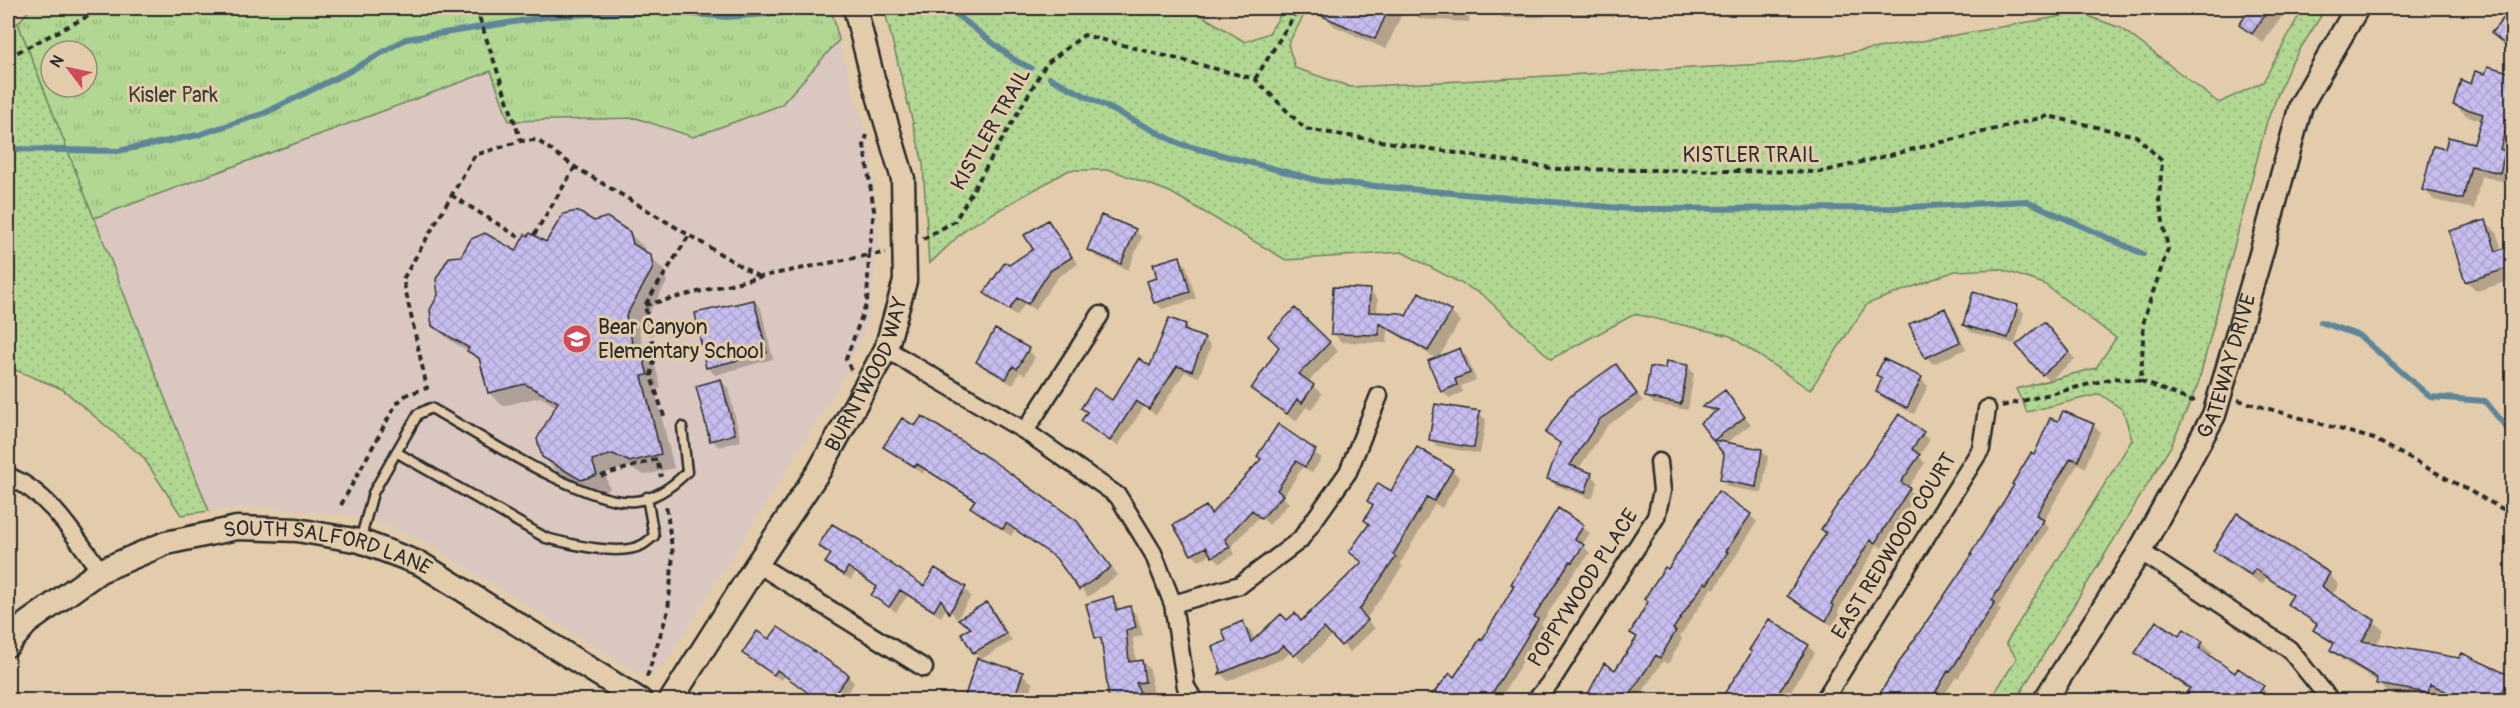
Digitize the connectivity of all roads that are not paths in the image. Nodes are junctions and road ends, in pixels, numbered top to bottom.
1 (855, 8) edge
2 (2357, 8) edge
3 (1100, 315) dead end
4 (886, 349) junction
5 (1379, 396) dead end
6 (1987, 410) road end
7 (682, 427) dead end
8 (1025, 431) junction
9 (396, 452) junction
10 (1659, 462) dead end
11 (8, 476) edge
12 (648, 497) junction
13 (360, 542) junction
14 (2140, 551) junction
15 (757, 564) junction
16 (100, 571) junction
17 (1173, 604) junction
18 (8, 645) edge
19 (924, 668) dead end
20 (640, 700) edge
21 (671, 700) edge
22 (1194, 700) edge
23 (1536, 700) edge
24 (1824, 700) edge
25 (2045, 700) edge
26 (2330, 700) edge

1 - 4 street, BURNTWOOD WAY
2 - 14 street, GATEWAY DRIVE
3 - 8 street
4 - 8 street
4 - 15 street, BURNTWOOD WAY
5 - 17 street
6 - 24 street, EAST REDWOOD COURT
7 - 12 lane
8 - 17 street
9 - 12 lane
9 - 12 lane
9 - 13 lane
10 - 23 street, POPPYWOOD PLACE
11 - 16 street
13 - 16 street, SOUTH SALFORD LANE
13 - 20 street, SOUTH SALFORD LANE
14 - 25 street, GATEWAY DRIVE
14 - 26 street
15 - 19 street
15 - 21 street, BURNTWOOD WAY
16 - 18 street, SOUTH SALFORD LANE
17 - 22 street

